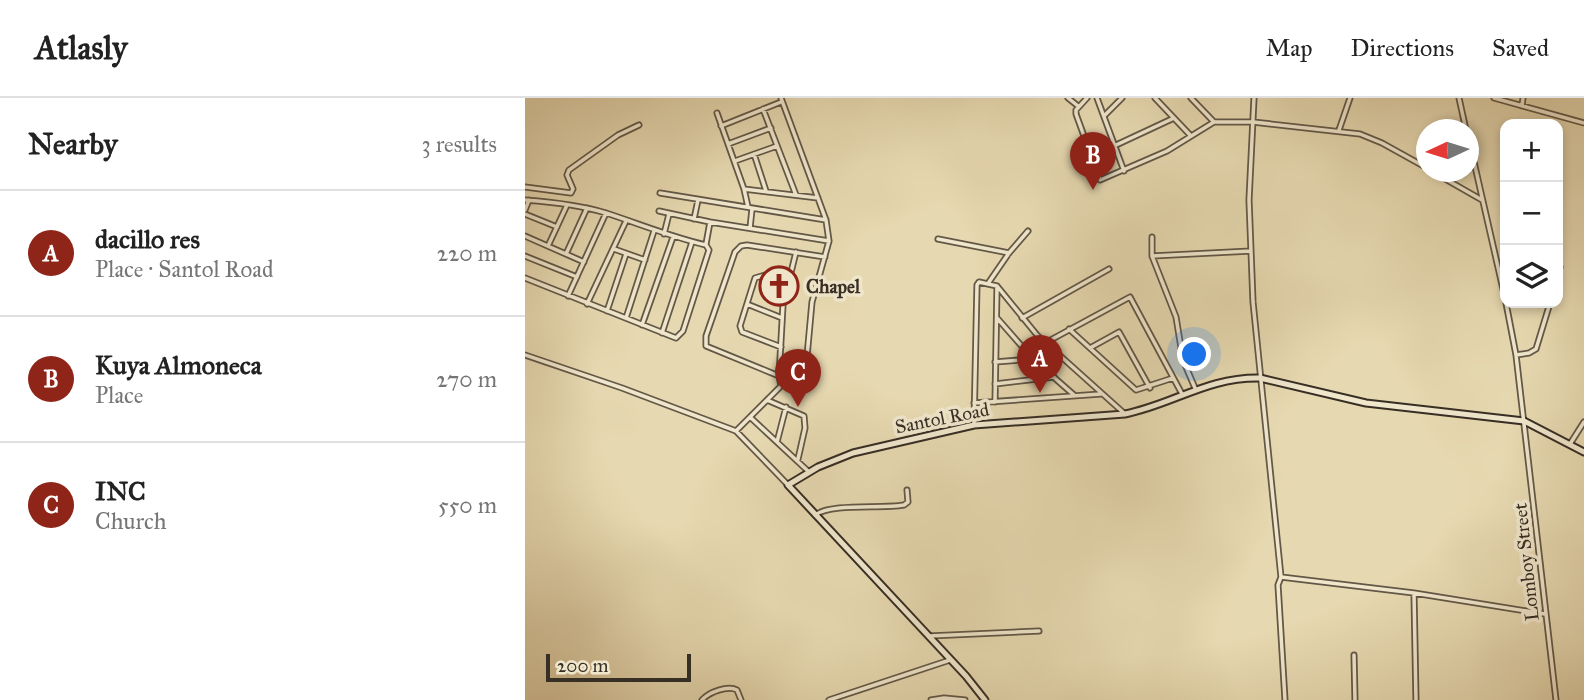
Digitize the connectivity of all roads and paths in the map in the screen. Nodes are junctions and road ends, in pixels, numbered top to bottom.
1 (1068, 98) edge
2 (1087, 98) edge
3 (1097, 98) edge
4 (1122, 98) edge
5 (1155, 98) edge
6 (1191, 98) edge
7 (1254, 98) edge
8 (1350, 98) edge
9 (1459, 98) edge
10 (1493, 98) edge
11 (1523, 98) edge
12 (781, 100) edge
13 (1078, 106) junction
14 (1522, 106) junction
15 (764, 109) junction
16 (717, 113) dead end
17 (1104, 116) junction
18 (1174, 118) junction
19 (1464, 119) edge
20 (1214, 122) junction
21 (1253, 122) junction
22 (1584, 123) edge
23 (639, 125) dead end
24 (721, 125) junction
25 (771, 128) junction
26 (1339, 131) junction
27 (1191, 136) junction
28 (728, 144) junction
29 (777, 146) junction
30 (1114, 146) junction
31 (754, 154) junction
32 (734, 161) junction
33 (1416, 162) edge
34 (1124, 171) junction
35 (1450, 182) edge
36 (1478, 182) edge
37 (525, 187) edge
38 (744, 189) junction
39 (766, 191) junction
40 (660, 192) dead end
41 (796, 195) junction
42 (818, 198) junction
43 (527, 200) edge
44 (698, 200) junction
45 (1482, 200) junction
46 (567, 205) junction
47 (587, 208) junction
48 (750, 209) junction
49 (659, 211) dead end
50 (525, 212) edge
51 (606, 213) junction
52 (669, 214) junction
53 (694, 219) junction
54 (626, 220) junction
55 (826, 220) junction
56 (710, 222) junction
57 (557, 227) junction
58 (750, 229) junction
59 (654, 231) junction
60 (1028, 232) dead end
61 (664, 234) junction
62 (525, 236) edge
63 (673, 237) junction
64 (1152, 237) dead end
65 (938, 239) dead end
66 (829, 241) junction
67 (692, 242) junction
68 (706, 245) junction
69 (548, 246) junction
70 (613, 249) junction
71 (1251, 251) junction
72 (796, 252) junction
73 (1009, 253) junction
74 (566, 254) junction
75 (626, 254) junction
76 (525, 256) edge
77 (1152, 256) junction
78 (825, 257) junction
79 (645, 260) junction
80 (585, 262) junction
81 (1109, 269) dead end
82 (1500, 275) edge
83 (577, 277) junction
84 (525, 278) edge
85 (788, 279) junction
86 (989, 283) junction
87 (997, 286) junction
88 (568, 296) junction
89 (587, 304) junction
90 (747, 304) junction
91 (1507, 308) edge
92 (1548, 308) edge
93 (606, 312) junction
94 (626, 318) junction
95 (782, 318) junction
96 (997, 318) junction
97 (1022, 318) junction
98 (642, 325) junction
99 (1069, 329) junction
100 (662, 333) junction
101 (1045, 343) junction
102 (781, 346) junction
103 (1090, 348) junction
104 (525, 355) edge
105 (1516, 355) junction
106 (1033, 359) junction
107 (995, 362) junction
108 (779, 376) junction
109 (1054, 377) junction
110 (1173, 378) junction
111 (1260, 378) junction
112 (995, 384) junction
113 (781, 386) junction
114 (1150, 387) junction
115 (1195, 388) junction
116 (1102, 394) junction
117 (1182, 394) junction
118 (1074, 395) junction
119 (767, 400) junction
120 (995, 402) junction
121 (974, 404) junction
122 (786, 407) junction
123 (1125, 414) junction
124 (750, 417) junction
125 (1524, 421) junction
126 (1584, 422) edge
127 (974, 425) junction
128 (736, 431) junction
129 (777, 442) junction
130 (1569, 444) junction
131 (1584, 452) edge
132 (798, 459) junction
133 (809, 472) junction
134 (788, 485) junction
135 (907, 490) dead end
136 (815, 514) junction
137 (1281, 577) junction
138 (1414, 593) junction
139 (1545, 614) junction
140 (1039, 631) dead end
141 (929, 636) junction
142 (1354, 655) dead end
143 (950, 660) junction
144 (718, 691) junction
145 (702, 700) edge
146 (720, 700) edge
147 (741, 700) edge
148 (829, 700) edge
149 (932, 700) edge
150 (965, 700) edge
151 (985, 700) edge
152 (1285, 700) edge
153 (1355, 700) edge
154 (1416, 700) edge
155 (1556, 700) edge

1 - 13 street
2 - 13 street
3 - 17 street
4 - 17 street
5 - 18 street
6 - 20 street
7 - 21 street
8 - 26 street
9 - 19 street
10 - 14 street
11 - 14 street
12 - 15 street
12 - 42 street
13 - 34 street
14 - 22 street
15 - 24 street
15 - 25 street
16 - 24 street
17 - 30 street
18 - 27 street
18 - 30 street
20 - 21 street
20 - 27 street
21 - 26 street
21 - 71 street
23 - 37 street
24 - 28 street
25 - 28 street
25 - 29 street
26 - 33 street
27 - 34 street
28 - 32 street
29 - 31 street
29 - 41 street
30 - 34 street
31 - 32 street
31 - 39 street
32 - 38 street
35 - 45 street
36 - 45 street
38 - 39 street
38 - 48 street
39 - 41 street
40 - 44 street
41 - 42 street
42 - 55 street
43 - 46 street
43 - 50 street
44 - 48 street
44 - 53 street
45 - 82 street
46 - 47 street
46 - 57 street
47 - 51 street
47 - 74 street
48 - 55 street
48 - 58 street
49 - 52 street
50 - 57 street
51 - 54 street
51 - 80 street
52 - 53 street
52 - 61 street
53 - 56 street
54 - 59 street
54 - 70 street
55 - 66 street
56 - 58 street
56 - 68 street
57 - 69 street
58 - 66 street
59 - 61 street
59 - 79 street
60 - 73 street
61 - 63 street
62 - 69 street
63 - 67 street
63 - 98 street
64 - 77 street
65 - 73 street
66 - 78 street
67 - 68 street
67 - 100 street
68 - 100 street
69 - 74 street
70 - 75 street
70 - 89 street
71 - 77 street
71 - 111 street
72 - 78 street
72 - 85 street
72 - 108 street
73 - 86 street
74 - 80 street
75 - 79 street
75 - 93 street
76 - 83 street
77 - 115 street
78 - 113 street
79 - 94 street
80 - 83 street
81 - 97 street
83 - 88 street
84 - 88 street
85 - 90 street
85 - 95 street
86 - 87 street
86 - 121 street
87 - 96 street
87 - 97 street
88 - 89 street
89 - 93 street
90 - 95 street
90 - 102 street
91 - 105 street
92 - 105 street
93 - 94 street
94 - 98 street
95 - 102 street
96 - 106 street
96 - 107 street
97 - 101 street
98 - 100 street
99 - 101 street
99 - 103 street
99 - 110 street
101 - 116 street
102 - 108 street
103 - 114 street
103 - 114 street
104 - 128 street
105 - 125 street
106 - 107 street
106 - 109 street
107 - 112 street
108 - 113 street
109 - 112 street
109 - 118 street
110 - 114 street
110 - 117 street
111 - 115 street, Santol Road
111 - 125 street, Santol Road
111 - 137 street
112 - 120 street
113 - 119 street
115 - 117 street, Santol Road
116 - 118 street
116 - 123 street
117 - 123 street, Santol Road
118 - 120 street
119 - 122 street
119 - 124 street
120 - 121 street
121 - 127 street
122 - 129 street
122 - 132 street
123 - 127 street, Santol Road
124 - 128 street
124 - 129 street
125 - 130 street
125 - 139 street, Lomboy Street
126 - 130 street
127 - 133 street, Santol Road
128 - 134 street
129 - 132 street
130 - 131 street
132 - 133 street
133 - 134 street, Santol Road
134 - 136 street
135 - 136 street
136 - 141 street
137 - 138 street
137 - 152 street
138 - 139 street
138 - 154 street
139 - 155 street, Lomboy Street
140 - 141 street
141 - 143 street
142 - 153 street
143 - 148 street
143 - 151 street
144 - 145 street
144 - 146 street
144 - 147 street
149 - 150 street

